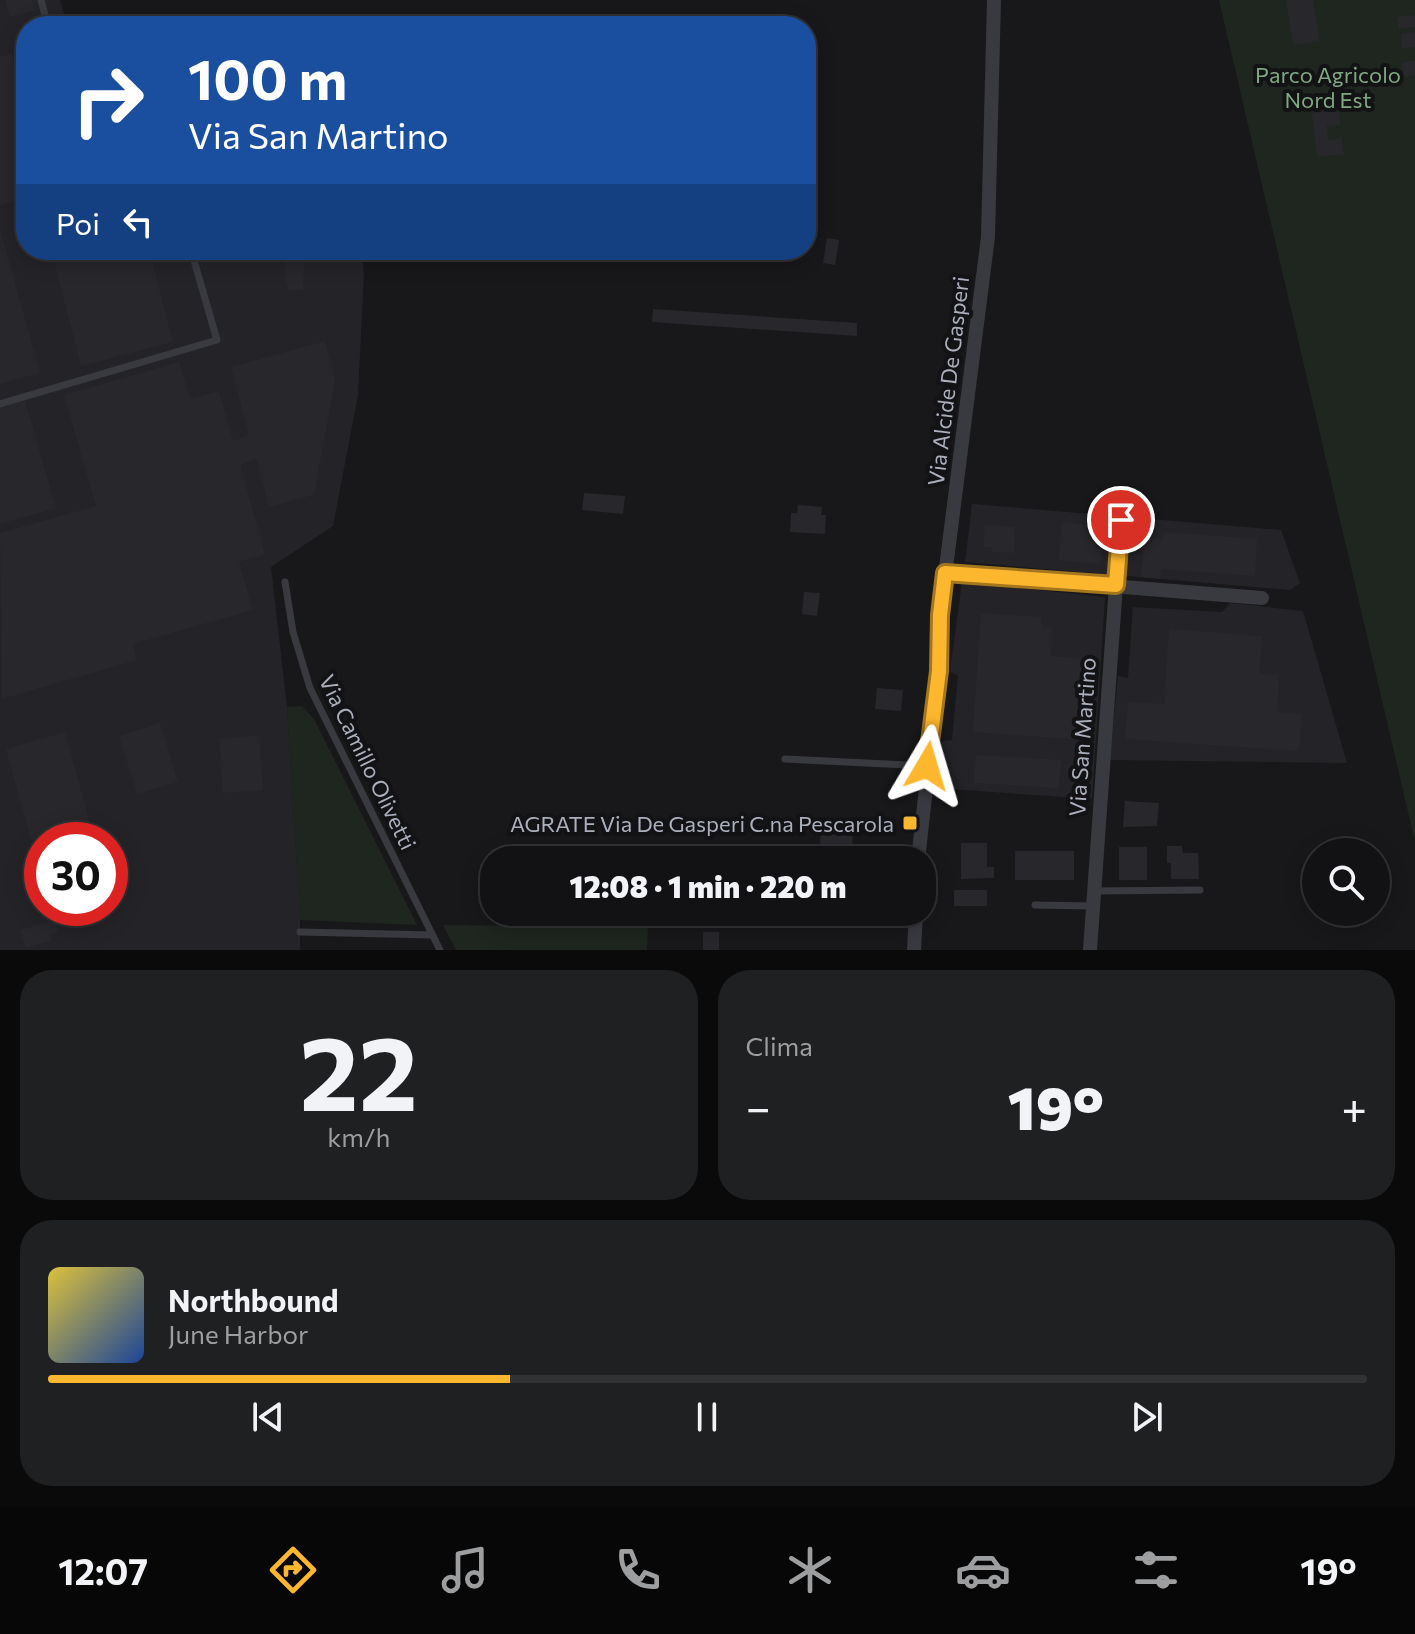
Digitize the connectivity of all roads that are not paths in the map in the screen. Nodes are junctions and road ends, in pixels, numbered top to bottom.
1 (994, 0) edge
2 (194, 260) edge
3 (0, 404) edge
4 (1121, 520) dead end
5 (945, 573) junction
6 (285, 582) dead end
7 (1116, 585) junction
8 (1262, 598) dead end
9 (785, 759) dead end
10 (927, 766) junction
11 (919, 846) edge
12 (1200, 890) dead end
13 (1093, 898) junction
14 (1035, 905) dead end
15 (915, 926) edge
16 (300, 932) dead end
17 (432, 935) junction
18 (440, 950) edge
19 (914, 950) edge
20 (1090, 950) edge

1 - 5 street, Via Alcide De Gasperi
2 - 3 lane
4 - 7 lane, Via San Martino
5 - 7 street
5 - 10 street, Via Alcide De Gasperi
6 - 17 lane, Via Camillo Olivetti
7 - 8 street
7 - 13 street, Via San Martino
9 - 10 lane
10 - 11 street, Via Alcide De Gasperi
12 - 13 lane
13 - 14 lane
13 - 20 street, Via San Martino
15 - 19 street
16 - 17 lane
17 - 18 lane, Via Camillo Olivetti

